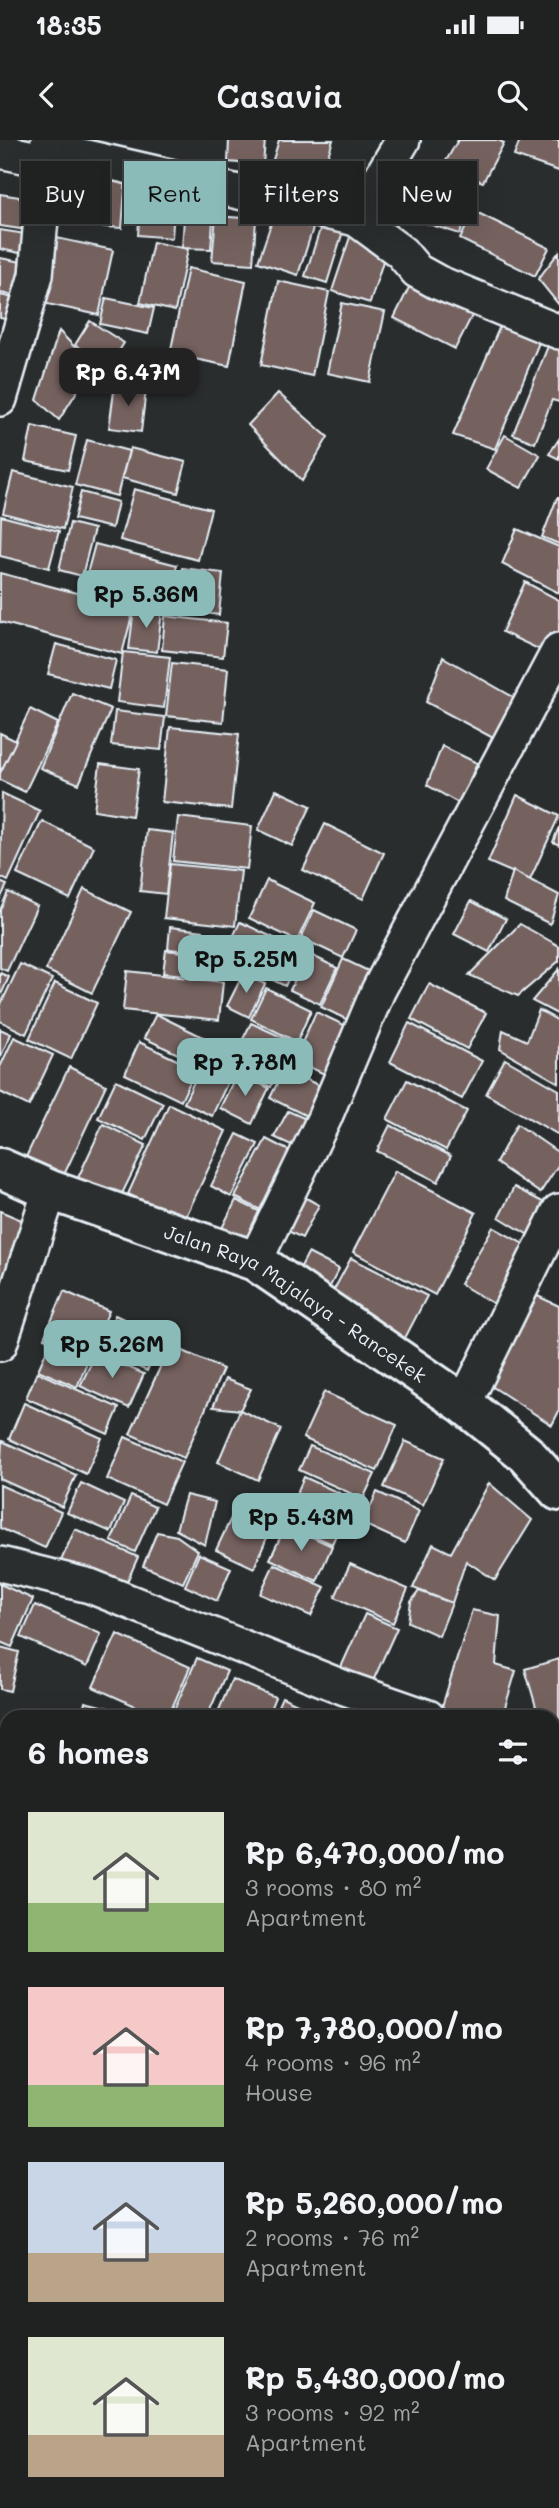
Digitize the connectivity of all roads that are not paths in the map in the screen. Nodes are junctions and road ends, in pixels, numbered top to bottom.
1 (403, 140) edge
2 (47, 149) edge
3 (0, 151) edge
4 (240, 193) edge
5 (364, 206) edge
6 (363, 224) edge
7 (559, 331) edge
8 (0, 399) edge
9 (559, 650) edge
10 (0, 1168) edge
11 (50, 1190) junction
12 (559, 1211) edge
13 (255, 1261) junction
14 (0, 1344) edge
15 (464, 1404) junction
16 (559, 1491) edge
17 (0, 1564) edge
18 (408, 1710) edge

1 - 5 street
2 - 3 street
2 - 4 street
2 - 8 street
6 - 7 street
9 - 13 street
10 - 11 main road, Jalan Raya Majalaya - Rancekek
11 - 13 main road, Jalan Raya Majalaya - Rancekek
11 - 14 street
12 - 15 street
13 - 15 main road, Jalan Raya Majalaya - Rancekek
15 - 16 main road, Jalan Raya Majalaya - Rancekek
17 - 18 street

